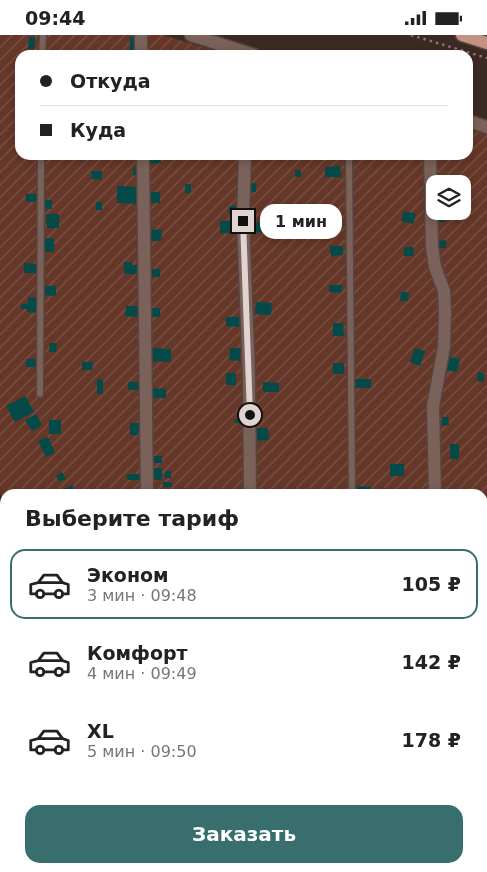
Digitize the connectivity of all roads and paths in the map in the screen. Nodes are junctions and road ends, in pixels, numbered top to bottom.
1 (43, 35) edge
2 (141, 35) edge
3 (191, 35) edge
4 (411, 35) edge
5 (462, 35) edge
6 (487, 43) edge
7 (42, 50) edge
8 (141, 50) edge
9 (237, 50) edge
10 (458, 50) edge
11 (473, 55) edge
12 (487, 59) edge
13 (473, 123) edge
14 (487, 127) edge
15 (41, 160) edge
16 (143, 160) edge
17 (245, 160) edge
18 (349, 160) edge
19 (430, 160) edge
20 (40, 394) dead end
21 (147, 489) edge
22 (250, 489) edge
23 (352, 489) edge
24 (435, 489) edge

1 - 7 lane
2 - 8 street
3 - 9 street
4 - 10 path
5 - 6 main road
11 - 12 path
13 - 14 street
15 - 20 lane
16 - 21 street
17 - 22 street
18 - 23 lane
19 - 24 street

